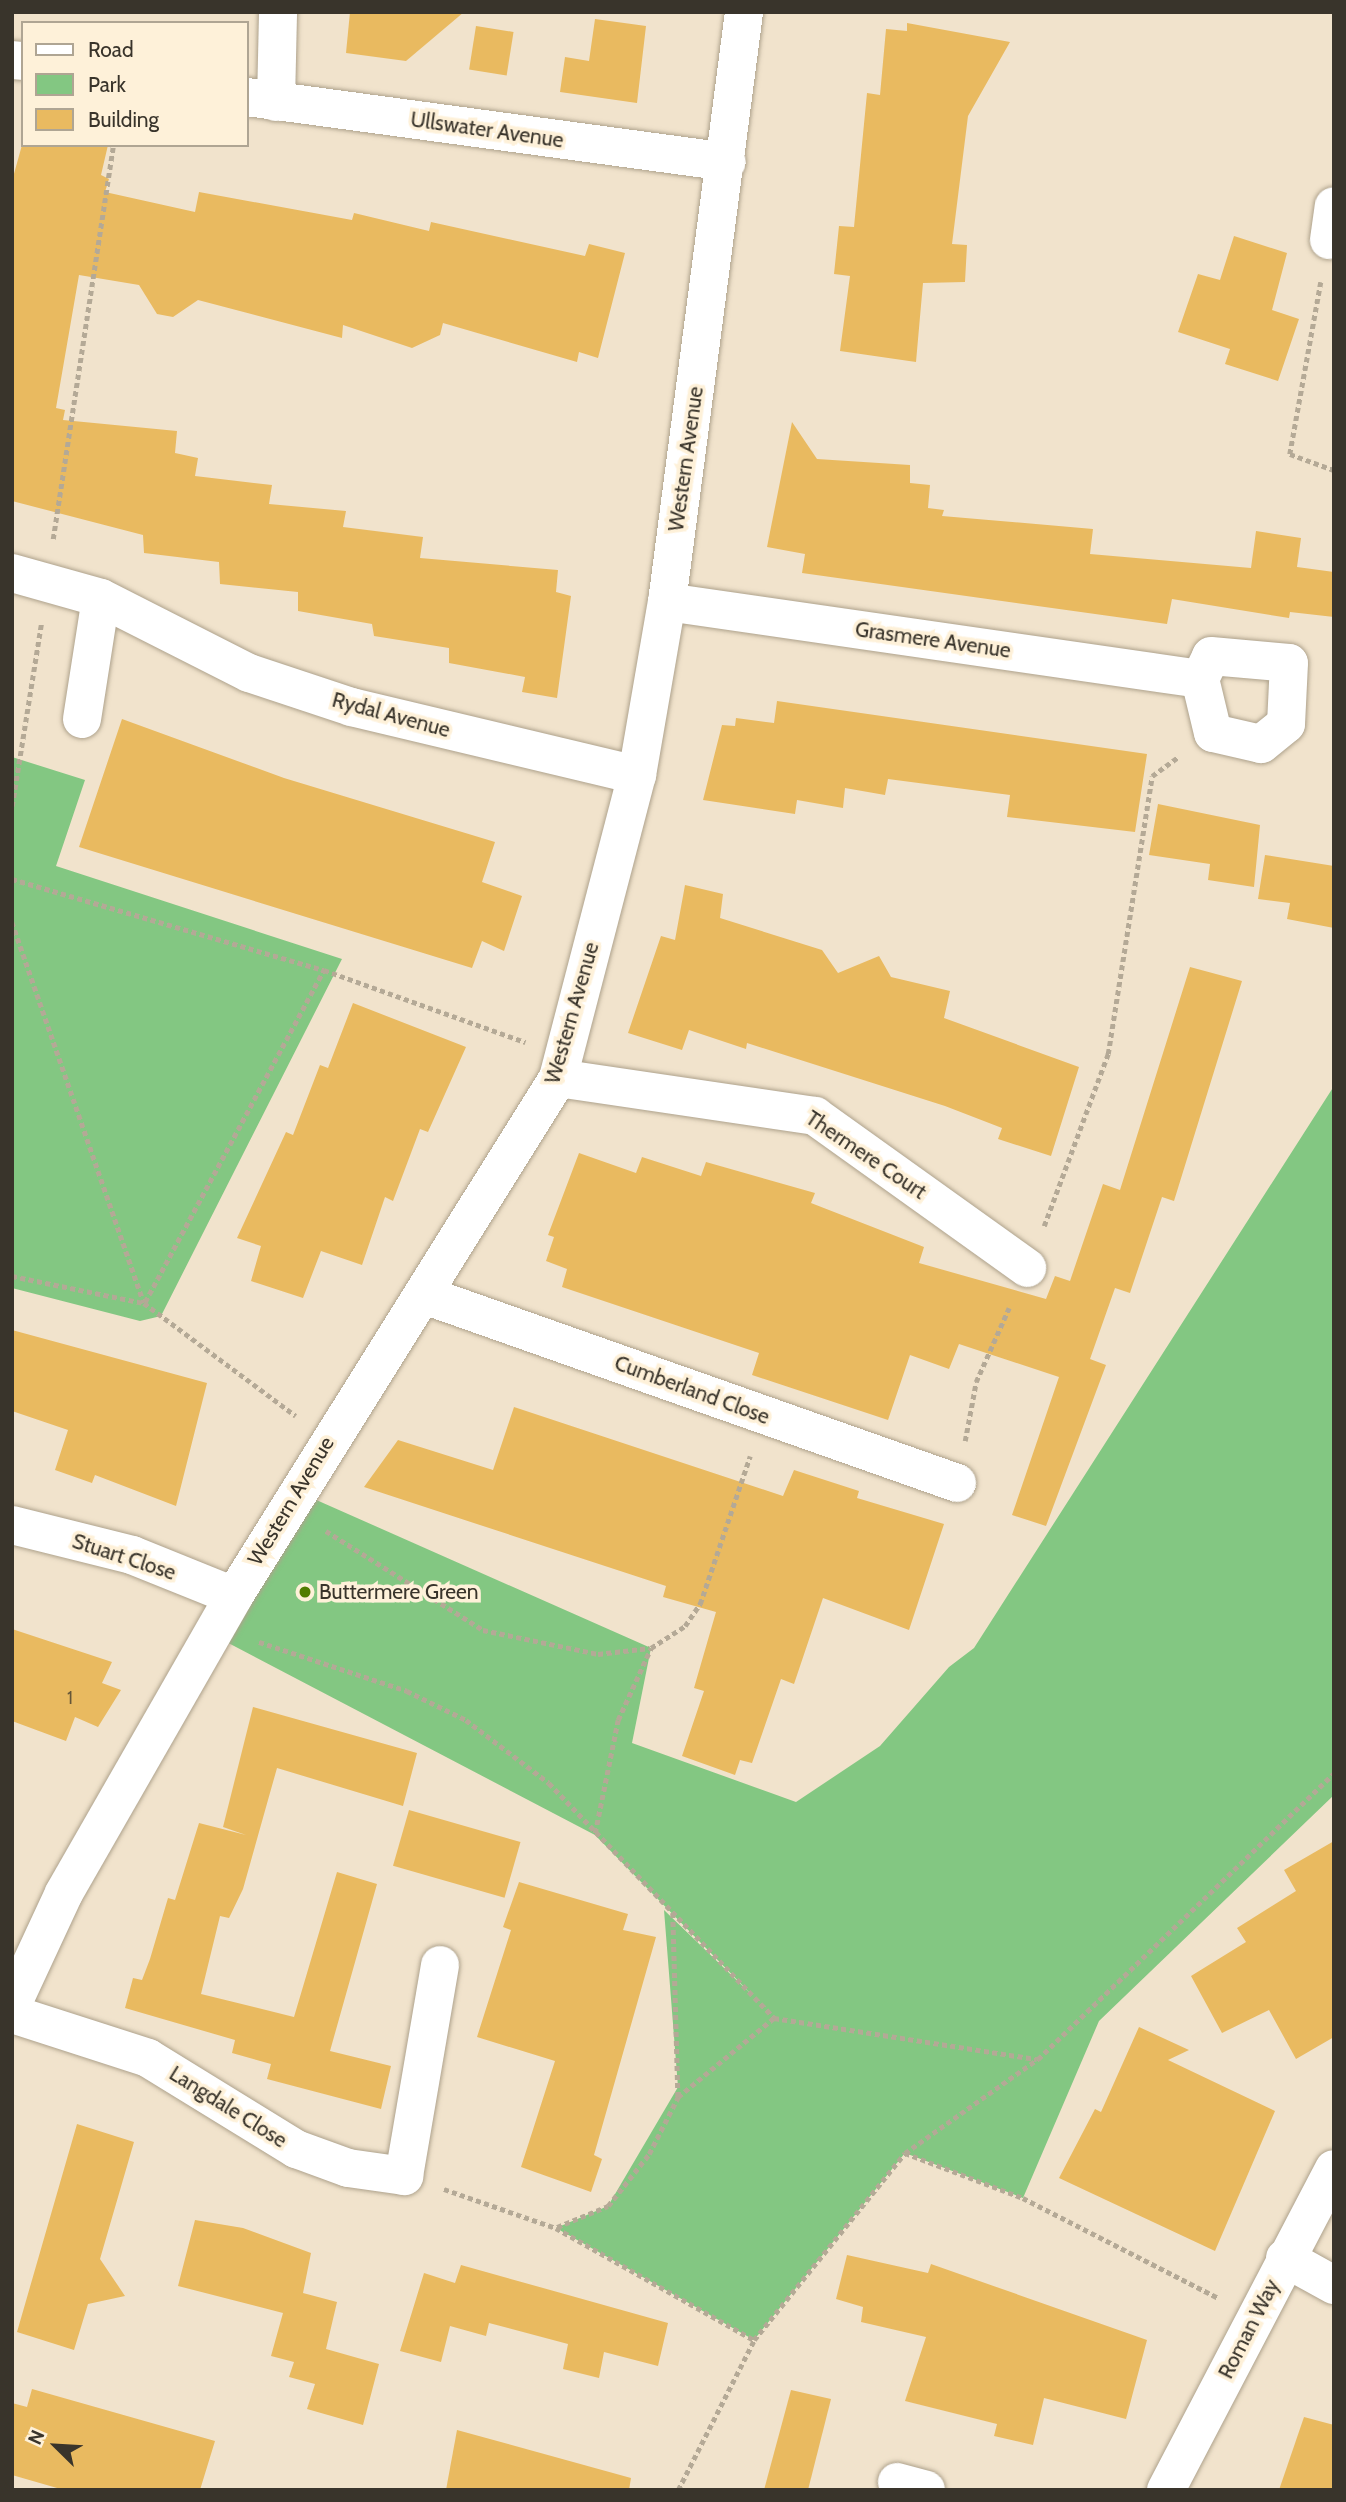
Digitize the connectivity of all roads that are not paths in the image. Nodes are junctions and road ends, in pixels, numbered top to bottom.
1 (278, 12) edge
2 (744, 12) edge
3 (262, 99) edge
4 (727, 162) junction
5 (29, 578) edge
6 (101, 598) junction
7 (667, 602) junction
8 (1200, 679) junction
9 (82, 719) dead end
10 (637, 775) junction
11 (558, 1078) junction
12 (1027, 1269) road end
13 (427, 1296) junction
14 (957, 1483) road end
15 (12, 1525) edge
16 (234, 1596) junction
17 (440, 1965) dead end
18 (12, 2005) edge
19 (12, 2014) edge
20 (1334, 2169) edge
21 (1285, 2258) junction
22 (1334, 2285) edge
23 (1166, 2490) edge

1 - 3 street
2 - 4 street, Western Avenue
3 - 4 street, Ullswater Avenue
4 - 7 street, Western Avenue
5 - 6 street, Rydal Avenue
6 - 9 street
6 - 10 street, Rydal Avenue
7 - 8 street, Grasmere Avenue
7 - 10 street, Western Avenue
8 - 8 street
10 - 11 street, Western Avenue
11 - 12 street, Thermere Court
11 - 13 street, Western Avenue
13 - 14 street, Cumberland Close
13 - 16 street, Western Avenue
15 - 16 street, Stuart Close
16 - 18 street, Western Avenue
17 - 19 street, Langdale Close
20 - 21 street, Roman Way
21 - 22 street
21 - 23 street, Roman Way

